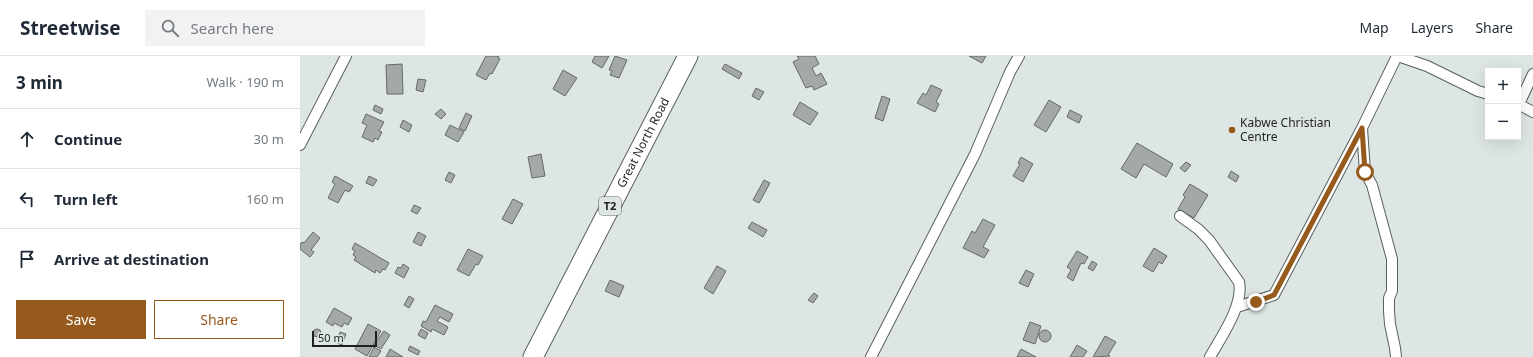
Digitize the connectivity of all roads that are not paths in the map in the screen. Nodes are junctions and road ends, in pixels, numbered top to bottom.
1 (346, 56) edge
2 (688, 56) edge
3 (1018, 56) edge
4 (1398, 56) edge
5 (1533, 74) edge
6 (1485, 93) edge
7 (1521, 98) edge
8 (1521, 106) edge
9 (1533, 112) edge
10 (1362, 128) junction
11 (300, 145) edge
12 (1180, 216) dead end
13 (1237, 307) junction
14 (533, 357) edge
15 (871, 357) edge
16 (1210, 357) edge
17 (1396, 357) edge

1 - 11 street
2 - 14 highway, Great North Road / T2
3 - 15 street
4 - 6 street
4 - 10 street
5 - 7 street
8 - 9 street
10 - 13 street
10 - 17 street
12 - 13 street
13 - 16 street

